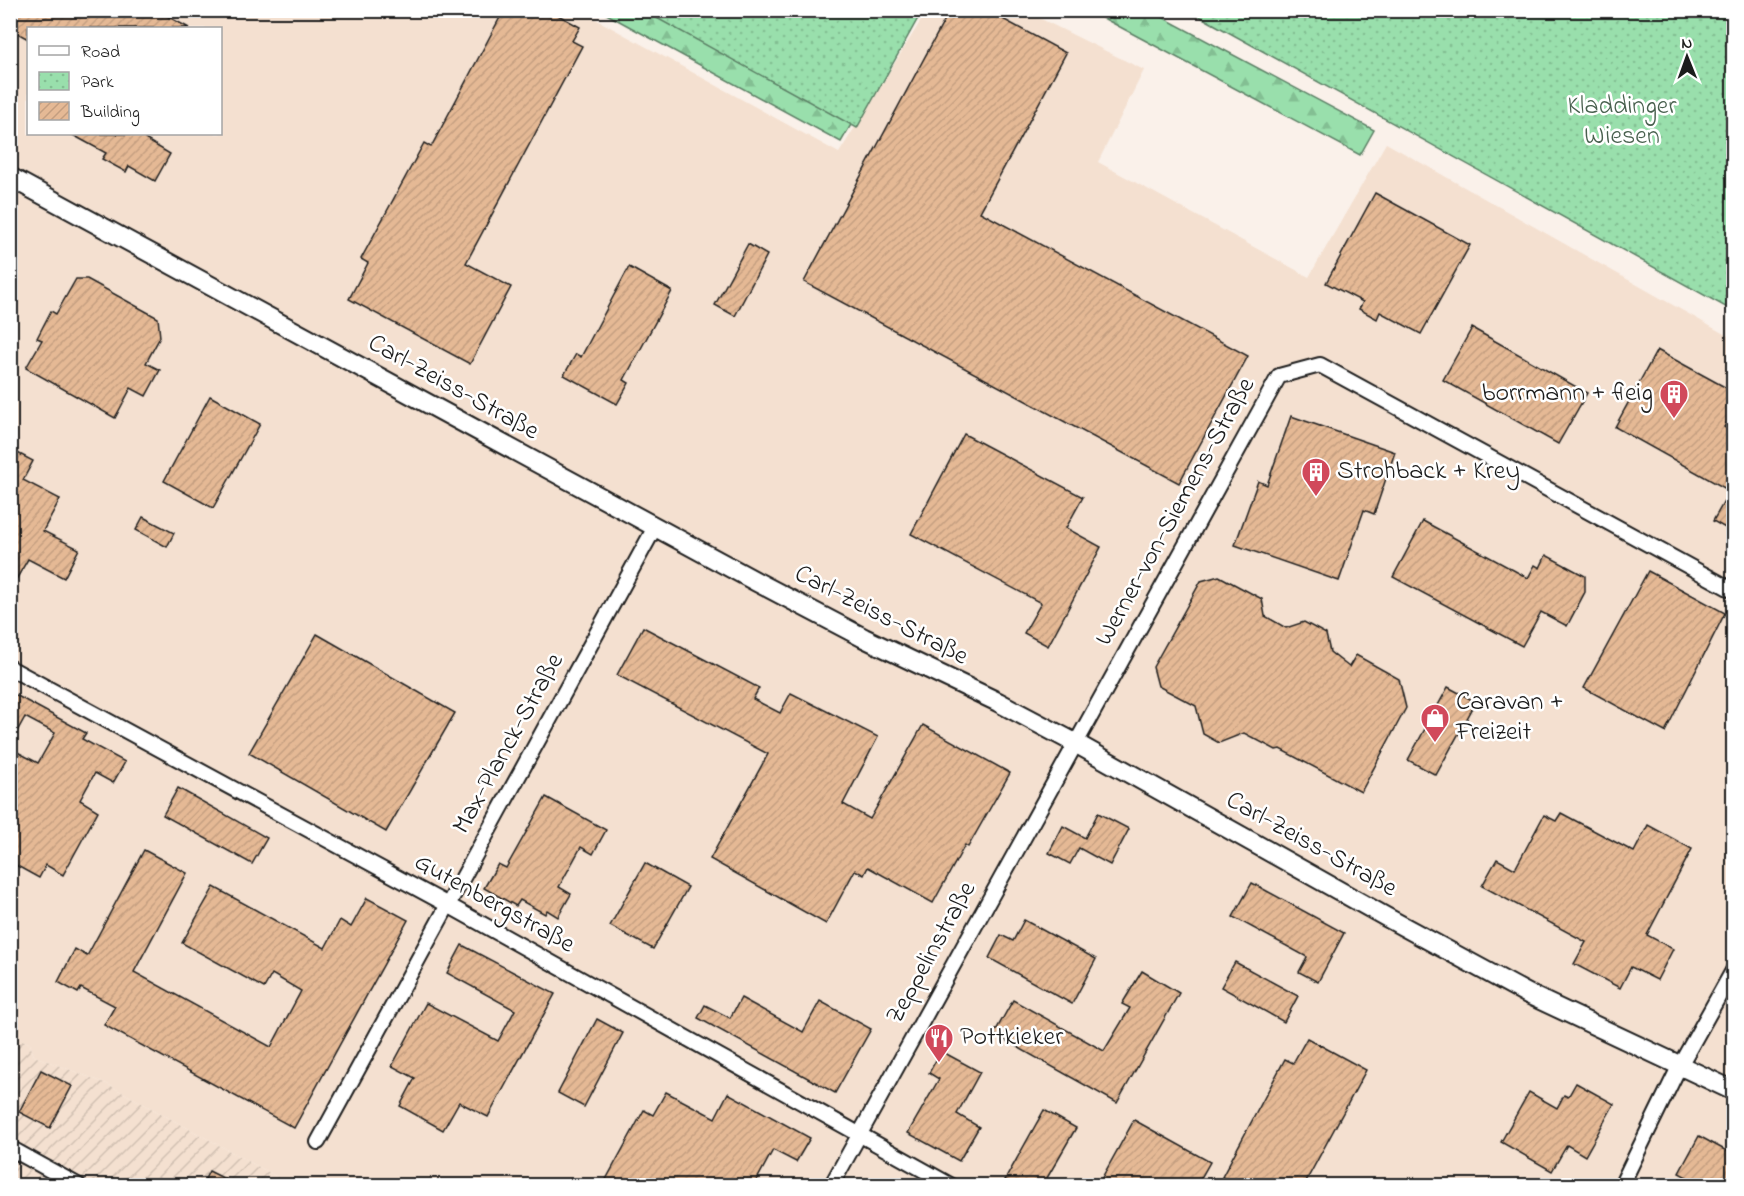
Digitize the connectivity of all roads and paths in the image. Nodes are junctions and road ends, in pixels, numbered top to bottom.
1 (10, 177) edge
2 (655, 527) junction
3 (1734, 591) edge
4 (10, 668) edge
5 (1077, 744) junction
6 (448, 905) junction
7 (1734, 969) edge
8 (1679, 1067) junction
9 (1734, 1091) edge
10 (859, 1134) junction
11 (318, 1142) dead end
12 (10, 1148) edge
13 (79, 1185) edge
14 (831, 1185) edge
15 (952, 1185) edge
16 (1621, 1185) edge

1 - 2 main road, Carl-Zeiss-Straße
2 - 5 main road, Carl-Zeiss-Straße
2 - 6 street, Max-Planck-Straße
3 - 5 street, Werner-von-Siemens-Straße
4 - 6 street, Gutenbergstraße
5 - 8 main road, Carl-Zeiss-Straße
5 - 10 street, Zeppelinstraße
6 - 10 street, Gutenbergstraße
6 - 11 street, Max-Planck-Straße
7 - 8 street
8 - 9 main road, Carl-Zeiss-Straße
8 - 16 street
10 - 14 street, Zeppelinstraße
10 - 15 street, Gutenbergstraße
12 - 13 street

